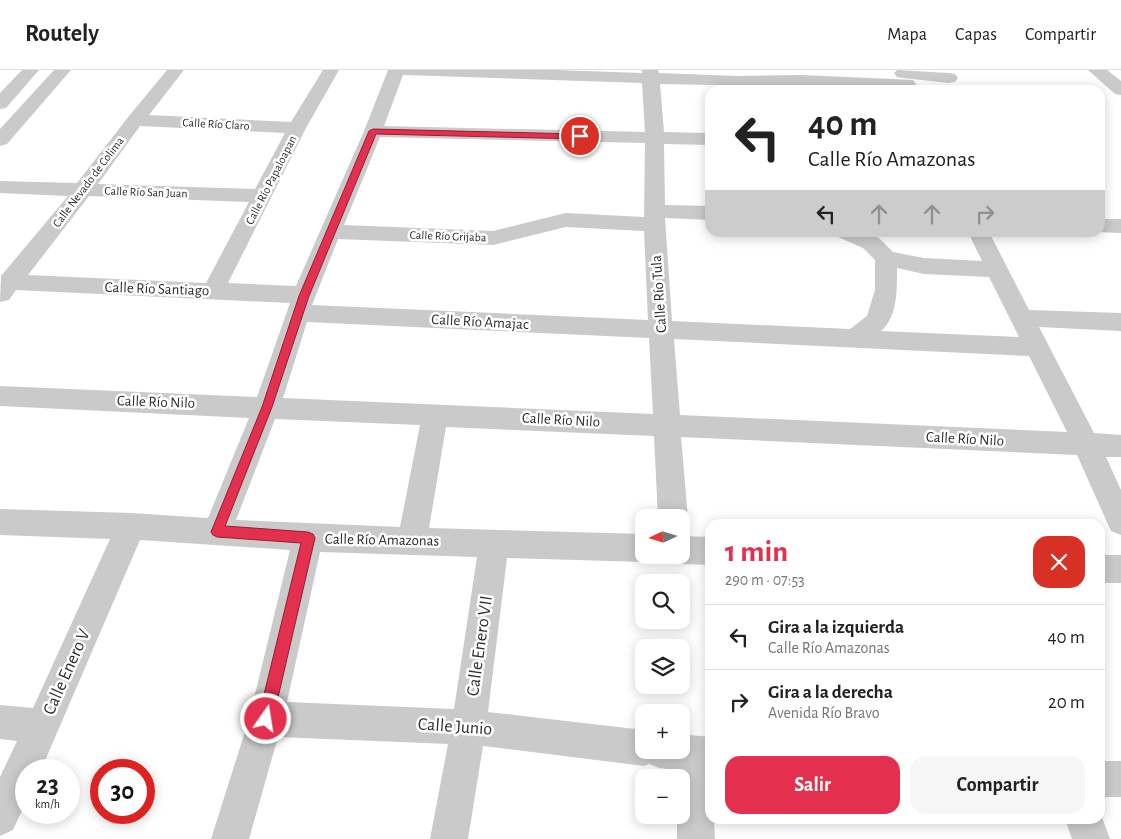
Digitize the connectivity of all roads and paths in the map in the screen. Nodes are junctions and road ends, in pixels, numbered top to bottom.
1 (31, 70) edge
2 (63, 70) edge
3 (176, 70) edge
4 (331, 70) edge
5 (397, 70) edge
6 (1096, 70) edge
7 (650, 74) edge
8 (801, 75) edge
9 (949, 79) edge
10 (903, 82) edge
11 (738, 85) edge
12 (1121, 90) edge
13 (0, 104) edge
14 (135, 120) junction
15 (297, 128) junction
16 (373, 131) junction
17 (655, 138) junction
18 (705, 139) edge
19 (0, 140) edge
20 (0, 186) edge
21 (84, 190) junction
22 (262, 196) junction
23 (705, 213) edge
24 (655, 218) junction
25 (1105, 226) edge
26 (1121, 226) edge
27 (330, 232) junction
28 (857, 237) edge
29 (980, 237) edge
30 (886, 258) junction
31 (995, 269) junction
32 (5, 289) edge
33 (213, 291) junction
34 (301, 304) junction
35 (1021, 318) junction
36 (1121, 322) edge
37 (661, 331) junction
38 (855, 339) junction
39 (1035, 347) junction
40 (0, 396) edge
41 (267, 407) junction
42 (435, 415) junction
43 (668, 425) junction
44 (1086, 444) junction
45 (1121, 446) edge
46 (673, 509) edge
47 (0, 522) edge
48 (1121, 522) edge
49 (131, 526) junction
50 (217, 532) junction
51 (308, 538) junction
52 (412, 541) junction
53 (494, 542) junction
54 (635, 548) edge
55 (690, 550) edge
56 (705, 551) edge
57 (1105, 569) edge
58 (1121, 569) edge
59 (266, 719) junction
60 (0, 722) edge
61 (43, 726) junction
62 (469, 727) junction
63 (635, 747) edge
64 (702, 755) edge
65 (1105, 779) edge
66 (1121, 779) edge
67 (0, 817) edge
68 (1086, 824) edge
69 (230, 839) edge
70 (449, 839) edge
71 (696, 839) edge
72 (1092, 839) edge

1 - 13 street
2 - 19 street
3 - 14 street, Calle Nevado de Colima
4 - 15 street, Calle Río Papaloapan
5 - 7 street
5 - 16 street
6 - 12 street
7 - 11 street
7 - 17 street, Calle Río Tula
8 - 10 street
8 - 11 street
9 - 10 street
14 - 15 street, Calle Río Claro
14 - 21 street, Calle Nevado de Colima
15 - 22 street, Calle Río Papaloapan
16 - 17 street
16 - 27 street
17 - 18 street
17 - 24 street, Calle Río Tula
20 - 21 street, Calle Río San Juan
21 - 22 street, Calle Río San Juan
21 - 32 street, Calle Nevado de Colima
22 - 33 street, Calle Río Papaloapan
23 - 24 street, Calle Río Grijaba
24 - 27 street, Calle Río Grijaba
24 - 37 street, Calle Río Tula
25 - 26 street
27 - 34 street
28 - 30 street
29 - 31 street
30 - 31 street
30 - 38 street
31 - 35 street
32 - 33 street, Calle Río Santiago
33 - 34 street, Calle Río Santiago
34 - 37 street, Calle Río Amajac
34 - 41 street
35 - 36 street
35 - 39 street
37 - 38 street, Calle Río Amajac
37 - 43 street, Calle Río Tula
38 - 39 street, Calle Río Amajac
39 - 44 street
40 - 41 street, Calle Río Nilo
41 - 42 street, Calle Río Nilo
41 - 50 street
42 - 43 street, Calle Río Nilo
42 - 52 street
43 - 44 street, Calle Río Nilo
43 - 46 street, Calle Río Tula
44 - 45 street, Calle Río Nilo
44 - 48 street
47 - 49 street, Calle Río Amazonas
49 - 50 street, Calle Río Amazonas
49 - 61 street, Calle Enero V
50 - 51 street, Calle Río Amazonas
51 - 52 street, Calle Río Amazonas
51 - 59 street
52 - 53 street, Calle Río Amazonas
53 - 54 street, Calle Río Amazonas
53 - 62 street, Calle Enero VII
55 - 56 street
57 - 58 street
59 - 62 street, Calle Junio
59 - 69 street
60 - 61 street
61 - 67 street, Calle Enero V
62 - 63 street, Calle Junio
62 - 70 street, Calle Enero VII
64 - 71 street
65 - 66 street
68 - 72 street

